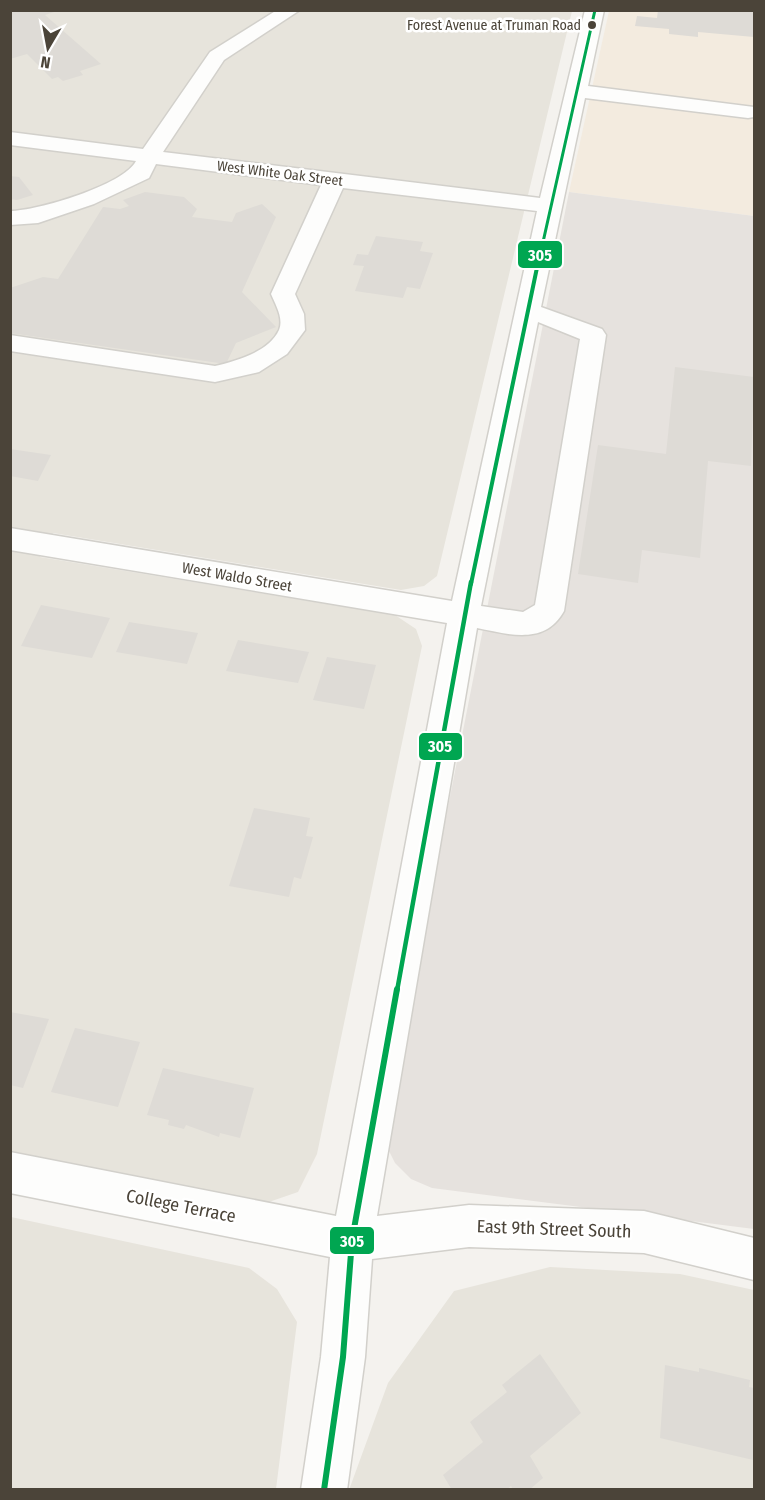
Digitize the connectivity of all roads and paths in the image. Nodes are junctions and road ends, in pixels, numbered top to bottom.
1 (291, 10) edge
2 (595, 10) edge
3 (576, 91) junction
4 (748, 112) dead end
5 (10, 138) edge
6 (149, 157) junction
7 (335, 180) junction
8 (550, 206) junction
9 (10, 218) edge
10 (528, 312) junction
11 (10, 343) edge
12 (10, 539) edge
13 (464, 615) junction
14 (10, 1172) edge
15 (352, 1240) junction
16 (754, 1259) edge
17 (324, 1490) edge

1 - 6 street
2 - 3 street
3 - 4 street
3 - 8 street
5 - 6 street, West White Oak Street
6 - 7 street, West White Oak Street
6 - 9 street
7 - 8 street, West White Oak Street
7 - 11 street
8 - 10 street
10 - 13 street
10 - 13 street, West Waldo Street
12 - 13 street, West Waldo Street
13 - 15 street
14 - 15 street, College Terrace
15 - 16 street, East 9th Street South
15 - 17 street

